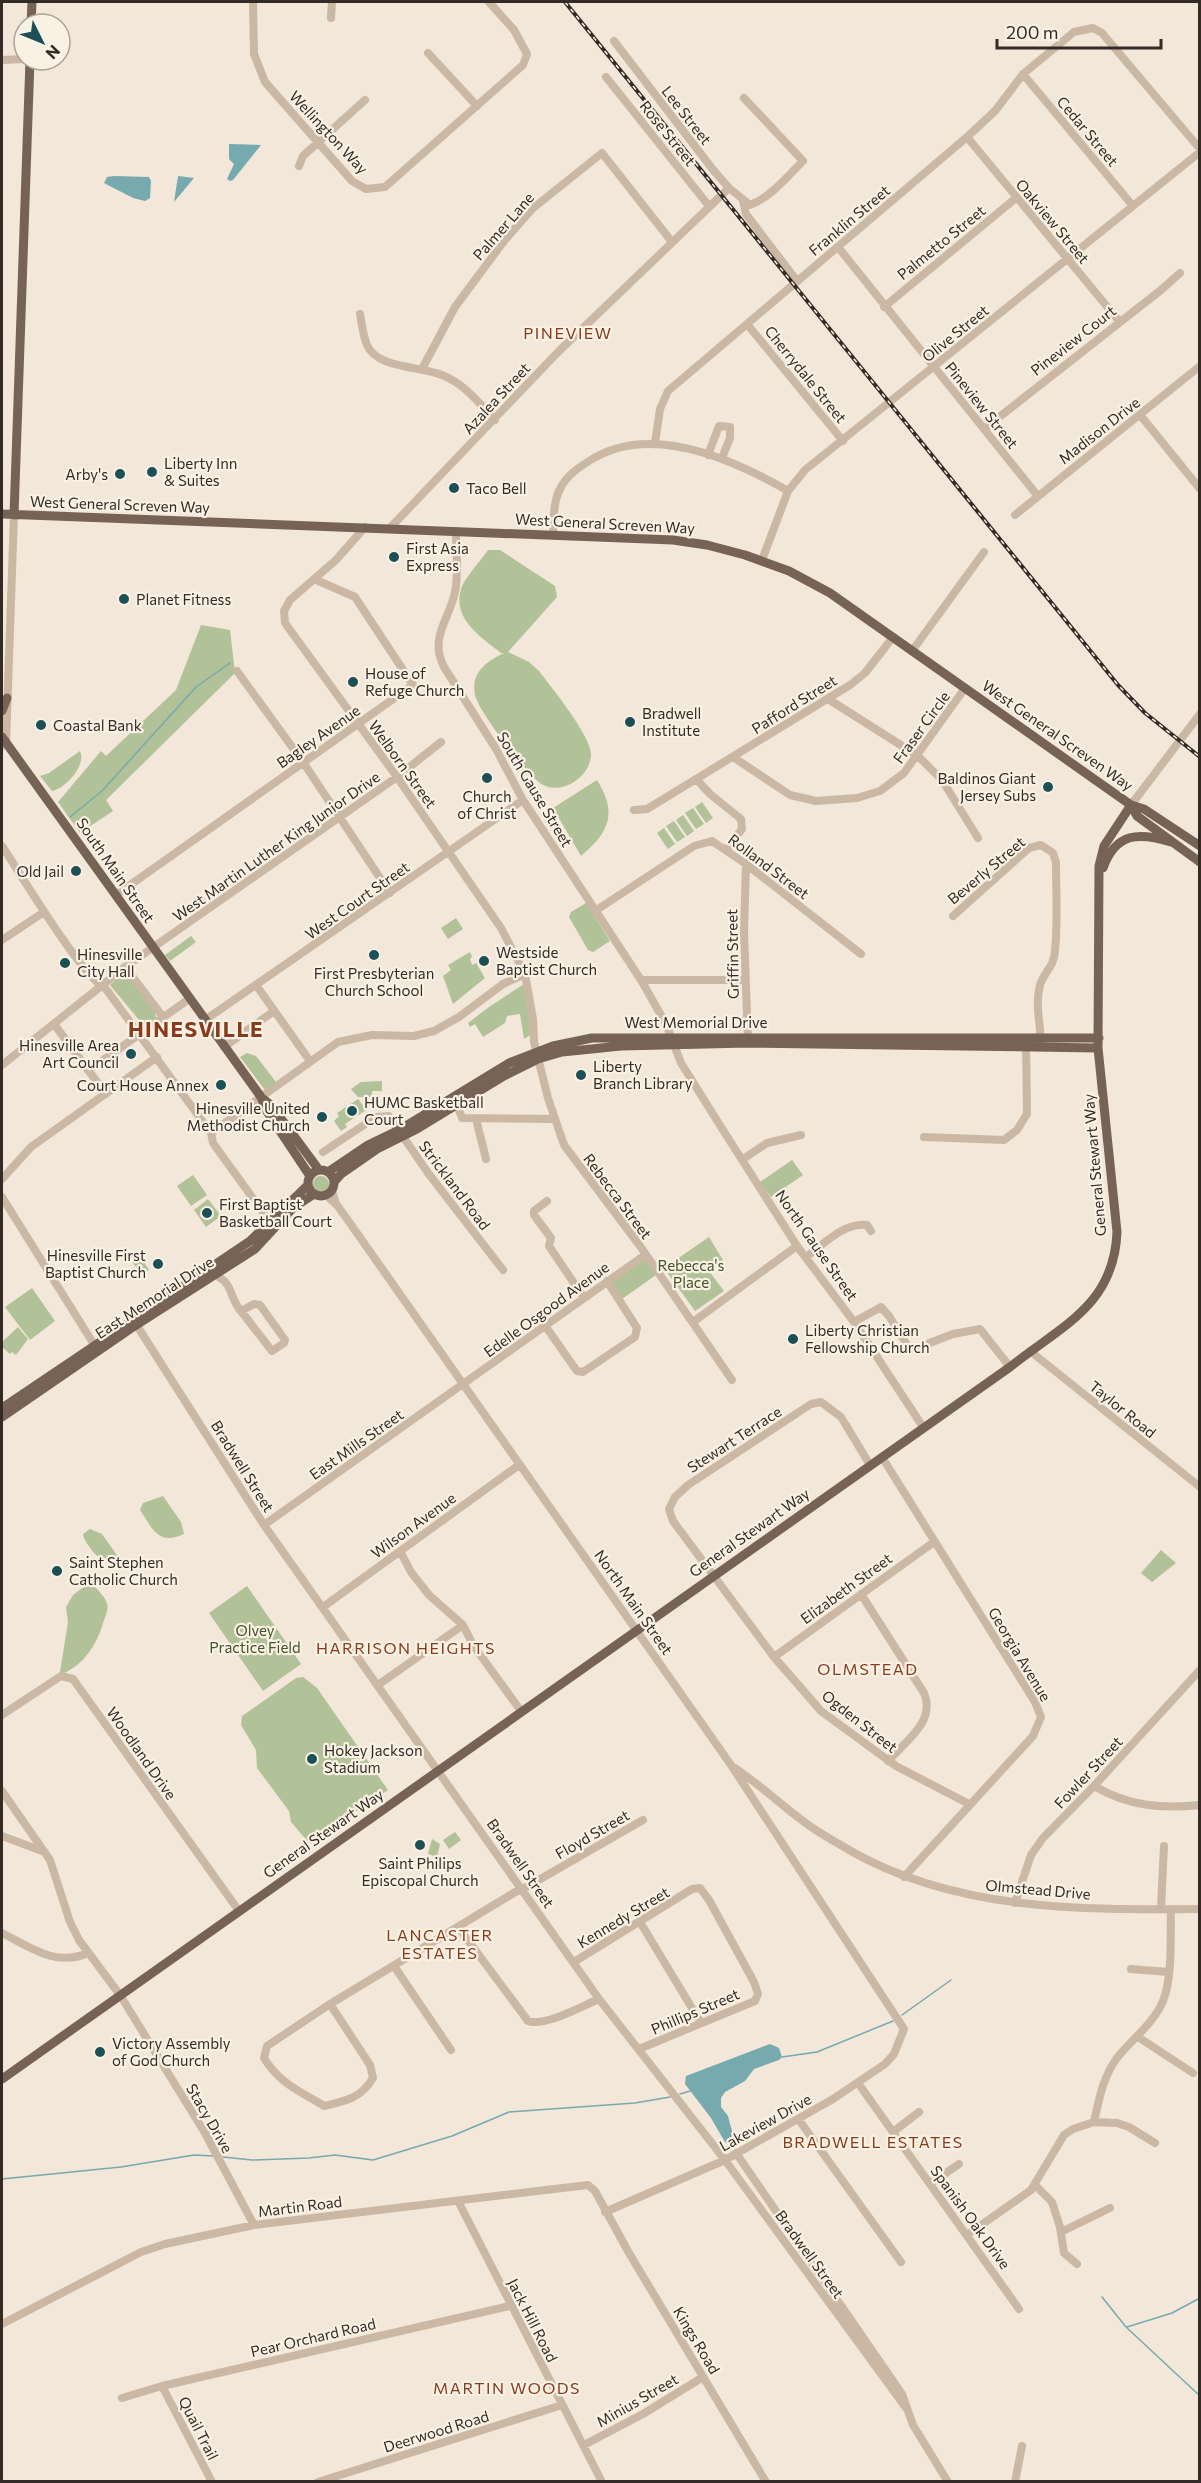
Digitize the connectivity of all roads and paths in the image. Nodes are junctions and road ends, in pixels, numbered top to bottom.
1 (253, 2) edge
2 (332, 2) edge
3 (489, 2) edge
4 (332, 18) dead end
5 (614, 41) dead end
6 (428, 53) dead end
7 (30, 72) edge
8 (1023, 74) junction
9 (606, 77) dead end
10 (744, 98) dead end
11 (365, 100) dead end
12 (477, 106) junction
13 (967, 137) junction
14 (317, 143) junction
15 (1200, 151) edge
16 (299, 166) dead end
17 (729, 188) junction
18 (1016, 198) junction
19 (743, 201) junction
20 (709, 206) junction
21 (1133, 207) junction
22 (672, 242) junction
23 (838, 248) junction
24 (1067, 258) junction
25 (1180, 273) dead end
26 (797, 281) junction
27 (884, 306) junction
28 (360, 314) dead end
29 (1119, 321) junction
30 (747, 324) junction
31 (1200, 366) edge
32 (934, 367) junction
33 (422, 369) junction
34 (1141, 416) junction
35 (495, 420) junction
36 (984, 429) junction
37 (843, 441) junction
38 (655, 443) junction
39 (708, 455) junction
40 (722, 458) junction
41 (1200, 489) edge
42 (788, 491) junction
43 (1037, 495) junction
44 (2, 514) edge
45 (14, 515) junction
46 (1015, 515) dead end
47 (365, 527) junction
48 (389, 529) junction
49 (456, 531) junction
50 (552, 534) junction
51 (984, 552) dead end
52 (762, 560) junction
53 (314, 579) junction
54 (893, 637) junction
55 (912, 651) junction
56 (237, 671) dead end
57 (965, 688) junction
58 (7, 698) junction
59 (828, 699) junction
60 (2, 711) edge
61 (1200, 714) edge
62 (358, 724) junction
63 (3, 742) edge
64 (441, 742) dead end
65 (918, 756) junction
66 (733, 757) junction
67 (303, 762) junction
68 (397, 777) junction
69 (696, 779) junction
70 (523, 800) junction
71 (1131, 805) junction
72 (634, 810) dead end
73 (339, 818) junction
74 (978, 838) dead end
75 (1171, 842) junction
76 (2, 846) edge
77 (1200, 846) edge
78 (726, 849) junction
79 (449, 852) junction
80 (1200, 862) edge
81 (746, 864) junction
82 (1099, 878) junction
83 (390, 893) junction
84 (116, 895) junction
85 (595, 911) junction
86 (44, 912) junction
87 (953, 916) dead end
88 (2, 940) edge
89 (153, 948) junction
90 (861, 954) dead end
91 (125, 967) junction
92 (525, 974) junction
93 (641, 980) junction
94 (745, 980) junction
95 (101, 986) junction
96 (256, 986) junction
97 (189, 999) junction
98 (274, 1011) junction
99 (163, 1017) junction
100 (205, 1020) junction
101 (54, 1024) junction
102 (140, 1033) junction
103 (748, 1040) junction
104 (671, 1041) junction
105 (1026, 1042) junction
106 (1041, 1042) junction
107 (1099, 1043) junction
108 (224, 1047) junction
109 (536, 1051) junction
110 (157, 1058) junction
111 (310, 1061) junction
112 (2, 1065) edge
113 (89, 1070) junction
114 (106, 1094) junction
115 (261, 1097) junction
116 (456, 1105) junction
117 (476, 1119) junction
118 (555, 1119) junction
119 (211, 1133) junction
120 (400, 1134) junction
121 (801, 1135) dead end
122 (924, 1137) dead end
123 (323, 1152) dead end
124 (486, 1159) dead end
125 (743, 1159) junction
126 (324, 1171) junction
127 (2, 1179) edge
128 (309, 1180) junction
129 (330, 1189) junction
130 (314, 1194) junction
131 (2, 1197) edge
132 (547, 1201) dead end
133 (270, 1222) junction
134 (871, 1231) dead end
135 (796, 1246) junction
136 (645, 1255) junction
137 (806, 1257) junction
138 (503, 1270) dead end
139 (219, 1276) junction
140 (607, 1281) junction
141 (584, 1298) junction
142 (241, 1311) junction
143 (693, 1322) junction
144 (854, 1322) junction
145 (135, 1323) junction
146 (546, 1327) junction
147 (96, 1349) junction
148 (1030, 1351) junction
149 (1010, 1367) junction
150 (732, 1380) dead end
151 (463, 1385) junction
152 (2, 1408) edge
153 (2, 1417) edge
154 (923, 1427) junction
155 (882, 1457) junction
156 (519, 1465) junction
157 (870, 1465) junction
158 (1200, 1487) edge
159 (264, 1525) junction
160 (934, 1542) junction
161 (400, 1551) junction
162 (712, 1575) junction
163 (861, 1594) junction
164 (323, 1607) junction
165 (463, 1624) junction
166 (637, 1632) junction
167 (774, 1657) junction
168 (1200, 1670) edge
169 (378, 1685) junction
170 (521, 1711) junction
171 (2, 1715) edge
172 (888, 1761) junction
173 (731, 1765) junction
174 (438, 1770) junction
175 (1094, 1786) junction
176 (2, 1791) edge
177 (969, 1804) junction
178 (1200, 1805) edge
179 (644, 1820) dead end
180 (2, 1836) edge
181 (1164, 1846) dead end
182 (43, 1851) junction
183 (904, 1877) junction
184 (522, 1889) junction
185 (1015, 1903) junction
186 (1161, 1908) junction
187 (1171, 1909) junction
188 (1200, 1909) edge
189 (239, 1911) junction
190 (640, 1922) junction
191 (458, 1927) junction
192 (2, 1933) edge
193 (88, 1953) junction
194 (574, 1962) junction
195 (394, 1966) junction
196 (1131, 1969) dead end
197 (1168, 1972) junction
198 (758, 1994) joint
199 (120, 1995) junction
200 (599, 1999) junction
201 (330, 2004) junction
202 (899, 2020) joint
203 (701, 2023) junction
204 (1138, 2037) junction
205 (639, 2049) junction
206 (451, 2050) dead end
207 (1193, 2073) dead end
208 (2, 2079) edge
209 (858, 2083) junction
210 (919, 2112) dead end
211 (799, 2120) junction
212 (1094, 2122) junction
213 (893, 2132) junction
214 (1155, 2143) dead end
215 (736, 2153) junction
216 (725, 2160) junction
217 (959, 2164) dead end
218 (930, 2184) junction
219 (1035, 2185) junction
220 (458, 2201) junction
221 (1110, 2208) dead end
222 (605, 2212) junction
223 (254, 2225) junction
224 (1061, 2232) junction
225 (967, 2235) junction
226 (901, 2262) dead end
227 (1077, 2264) dead end
228 (510, 2306) junction
229 (1019, 2309) dead end
230 (2, 2324) edge
231 (703, 2377) junction
232 (162, 2386) junction
233 (122, 2398) dead end
234 (562, 2405) junction
235 (906, 2408) junction
236 (584, 2445) junction
237 (1022, 2446) dead end
238 (212, 2481) edge
239 (318, 2481) edge
240 (602, 2481) edge
241 (766, 2481) edge
242 (948, 2481) edge
243 (1015, 2481) edge

1 - 14 street, Wellington Way
2 - 4 street
3 - 12 street, Wellington Way
5 - 17 street, Lee Street
6 - 12 street
7 - 45 main road
8 - 13 street, Franklin Street
8 - 15 street, Franklin Street
8 - 21 street, Cedar Street
9 - 20 street, Rose Street
10 - 19 street
11 - 14 street
12 - 14 street, Wellington Way
13 - 18 street, Oakview Street
13 - 23 street, Franklin Street
14 - 16 street
15 - 21 street, Olive Street
17 - 19 street, Lee Street
17 - 20 street, Azalea Street
18 - 24 street, Oakview Street
18 - 27 street, Palmetto Street
19 - 26 street, Lee Street
20 - 22 street, Azalea Street
21 - 24 street, Olive Street
22 - 33 street, Palmer Lane
22 - 35 street, Azalea Street
23 - 26 street, Franklin Street
23 - 27 street, Pineview Street
24 - 29 street, Oakview Street
24 - 32 street, Olive Street
25 - 29 street, Pineview Court
26 - 30 street, Franklin Street
27 - 32 street, Pineview Street
28 - 33 street
29 - 36 street, Pineview Court
30 - 37 street, Cherrydale Street
30 - 38 street, Franklin Street
31 - 34 street, Madison Drive
32 - 36 street, Pineview Street
32 - 37 street, Olive Street
33 - 35 street
34 - 41 street
34 - 43 street, Madison Drive
35 - 48 street, Azalea Street
36 - 43 street, Pineview Street
37 - 42 street, Olive Street
38 - 39 street
38 - 50 street
39 - 40 street
39 - 40 street
40 - 42 street
42 - 52 street, Olive Street
43 - 46 street, Madison Drive
44 - 45 main road, West General Screven Way
45 - 47 main road, West General Screven Way
45 - 58 street
47 - 48 main road, West General Screven Way
47 - 53 street, Welborn Street
48 - 49 main road, West General Screven Way
49 - 50 main road, West General Screven Way
49 - 70 street, South Gause Street
50 - 52 main road, West General Screven Way
51 - 55 street
52 - 54 main road, West General Screven Way
53 - 62 street, Welborn Street
53 - 62 street, Bagley Avenue
54 - 55 main road, West General Screven Way
54 - 59 street, Pafford Street
55 - 57 main road, West General Screven Way
56 - 67 street
57 - 65 street, Fraser Circle
57 - 71 main road, West General Screven Way
58 - 60 main road
58 - 63 street
59 - 65 street
59 - 66 street, Pafford Street
61 - 71 street
62 - 67 street, Bagley Avenue
62 - 68 street, Welborn Street
63 - 84 main road, South Main Street
64 - 68 street, West Martin Luther King Junior Drive
65 - 66 street, Fraser Circle
65 - 74 street
66 - 69 street, Pafford Street
67 - 73 street
67 - 84 street, Bagley Avenue
68 - 73 street, West Martin Luther King Junior Drive
68 - 79 street, Welborn Street
69 - 72 street, Pafford Street
69 - 78 street
70 - 79 street, West Court Street
70 - 85 street, South Gause Street
71 - 75 main road
71 - 77 main road
71 - 82 main road, General Stewart Way
73 - 83 street
73 - 89 street, West Martin Luther King Junior Drive
75 - 80 main road
75 - 82 main road
76 - 86 street
78 - 81 street, Rolland Street
78 - 85 street, Rolland Street
79 - 83 street, West Court Street
79 - 92 street, Welborn Street
81 - 90 street, Rolland Street
81 - 94 street, Griffin Street
82 - 107 main road, General Stewart Way
83 - 96 street, West Court Street
84 - 89 main road, South Main Street
85 - 93 street, South Gause Street
86 - 88 street
86 - 95 street
87 - 106 street, Beverly Street
89 - 91 street, West Martin Luther King Junior Drive
89 - 97 main road, South Main Street
91 - 95 street, West Martin Luther King Junior Drive
91 - 99 street
92 - 109 street, Welborn Street
92 - 111 street
93 - 94 street
93 - 104 street, South Gause Street
94 - 103 street, Griffin Street
95 - 101 street, West Martin Luther King Junior Drive
95 - 102 street
96 - 98 street
96 - 100 street, West Court Street
97 - 99 street
97 - 100 main road, South Main Street
98 - 108 street
98 - 111 street
99 - 102 street
100 - 108 main road
101 - 112 street, West Martin Luther King Junior Drive
101 - 113 street
102 - 110 street
102 - 113 street
103 - 104 main road, West Memorial Drive
103 - 105 main road, West Memorial Drive
104 - 109 main road, West Memorial Drive
104 - 125 street, North Gause Street
105 - 106 main road, West Memorial Drive
105 - 122 street
106 - 107 main road, West Memorial Drive
107 - 148 main road, General Stewart Way
108 - 115 main road
109 - 116 main road, West Memorial Drive
109 - 118 street, Rebecca Street
109 - 120 main road, West Memorial Drive
110 - 114 street
110 - 119 street
111 - 115 street
113 - 114 street
114 - 127 street
115 - 119 street
115 - 126 main road
115 - 128 main road
116 - 117 street
116 - 120 main road, West Memorial Drive
117 - 118 street
117 - 124 street
118 - 136 street, Rebecca Street
119 - 133 street
120 - 123 street, Strickland Road
120 - 126 main road, West Memorial Drive
120 - 129 main road, West Memorial Drive
120 - 138 street, Strickland Road
121 - 125 street
125 - 135 street, North Gause Street
126 - 128 main road, West Memorial Drive
126 - 129 main road
128 - 130 main road
128 - 133 main road, East Memorial Drive
129 - 130 main road
129 - 151 street, North Main Street
130 - 139 main road, East Memorial Drive
131 - 147 street
132 - 141 street
133 - 145 main road, East Memorial Drive
134 - 137 street
135 - 137 street, North Gause Street
135 - 143 street
136 - 140 street, Edelle Osgood Avenue
136 - 143 street, Rebecca Street
137 - 144 street, North Gause Street
139 - 142 street
139 - 145 main road, East Memorial Drive
140 - 141 street, Edelle Osgood Avenue
140 - 146 street
141 - 146 street, Edelle Osgood Avenue
142 - 142 street
143 - 150 street, Rebecca Street
144 - 149 street
144 - 154 street, North Gause Street
145 - 147 main road, East Memorial Drive
145 - 159 street, Bradwell Street
146 - 151 street, Edelle Osgood Avenue
147 - 152 main road, East Memorial Drive
147 - 153 main road, East Memorial Drive
148 - 149 main road, General Stewart Way
148 - 158 street, Taylor Road
149 - 154 main road, General Stewart Way
151 - 156 street, North Main Street
151 - 159 street, East Mills Street
154 - 155 main road, General Stewart Way
155 - 157 main road, General Stewart Way
155 - 160 street, Georgia Avenue
156 - 161 street, Wilson Avenue
156 - 166 street, North Main Street
157 - 162 main road, General Stewart Way
157 - 162 street, Stewart Terrace
159 - 164 street, Bradwell Street
160 - 163 street, Elizabeth Street
160 - 177 street, Georgia Avenue
161 - 164 street, Wilson Avenue
161 - 165 street
162 - 166 main road, General Stewart Way
162 - 167 street, Ogden Street
163 - 167 street, Elizabeth Street
163 - 172 street
164 - 169 street, Bradwell Street
165 - 169 street
165 - 170 street
166 - 170 main road, General Stewart Way
166 - 173 street, North Main Street
167 - 172 street, Ogden Street
168 - 175 street, Fowler Street
169 - 174 street, Bradwell Street
170 - 174 main road, General Stewart Way
171 - 189 street, Woodland Drive
172 - 177 street, Ogden Street
173 - 183 street, Olmstead Drive
173 - 202 street, North Main Street
174 - 184 street, Bradwell Street
174 - 189 main road, General Stewart Way
175 - 178 street
175 - 185 street, Fowler Street
176 - 182 street, Stacy Drive
177 - 183 street, Georgia Avenue
179 - 184 street, Floyd Street
180 - 182 street
181 - 186 street
182 - 193 street, Stacy Drive
183 - 185 street, Olmstead Drive
184 - 191 street, Floyd Street
184 - 194 street, Bradwell Street
185 - 186 street, Olmstead Drive
186 - 187 street, Olmstead Drive
187 - 188 street, Olmstead Drive
187 - 197 street
189 - 199 main road, General Stewart Way
190 - 194 street, Kennedy Street
190 - 198 street, Kennedy Street
190 - 203 street
191 - 195 street, Floyd Street
191 - 200 street
192 - 193 street
193 - 199 street, Stacy Drive
194 - 200 street, Bradwell Street
195 - 201 street, Floyd Street
195 - 206 street
196 - 197 street
197 - 204 street
198 - 203 street, Phillips Street
199 - 208 main road, General Stewart Way
199 - 223 street, Stacy Drive
200 - 205 street, Bradwell Street
201 - 201 street
202 - 209 street, Lakeview Drive
203 - 205 street, Phillips Street
204 - 207 street
204 - 212 street
205 - 216 street, Bradwell Street
209 - 211 street, Lakeview Drive
209 - 213 street, Spanish Oak Drive
210 - 213 street
211 - 215 street, Lakeview Drive
211 - 226 street
212 - 214 street
212 - 219 street
213 - 218 street, Spanish Oak Drive
215 - 216 street, Lakeview Drive
215 - 235 street, Bradwell Street
216 - 222 street, Lakeview Drive
216 - 235 street, Bradwell Street
217 - 218 street
218 - 225 street, Spanish Oak Drive
219 - 224 street
219 - 225 street
220 - 222 street, Martin Road
220 - 223 street, Martin Road
220 - 228 street, Jack Hill Road
221 - 224 street
222 - 231 street, Kings Road
223 - 230 street, Martin Road
224 - 227 street
225 - 229 street, Spanish Oak Drive
228 - 232 street, Pear Orchard Road
228 - 234 street, Jack Hill Road
231 - 236 street, Minius Street
231 - 241 street, Kings Road
232 - 233 street, Pear Orchard Road
232 - 238 street, Quail Trail
234 - 236 street, Jack Hill Road
234 - 239 street, Deerwood Road
235 - 242 street, Bradwell Street
236 - 240 street, Jack Hill Road
237 - 243 street

